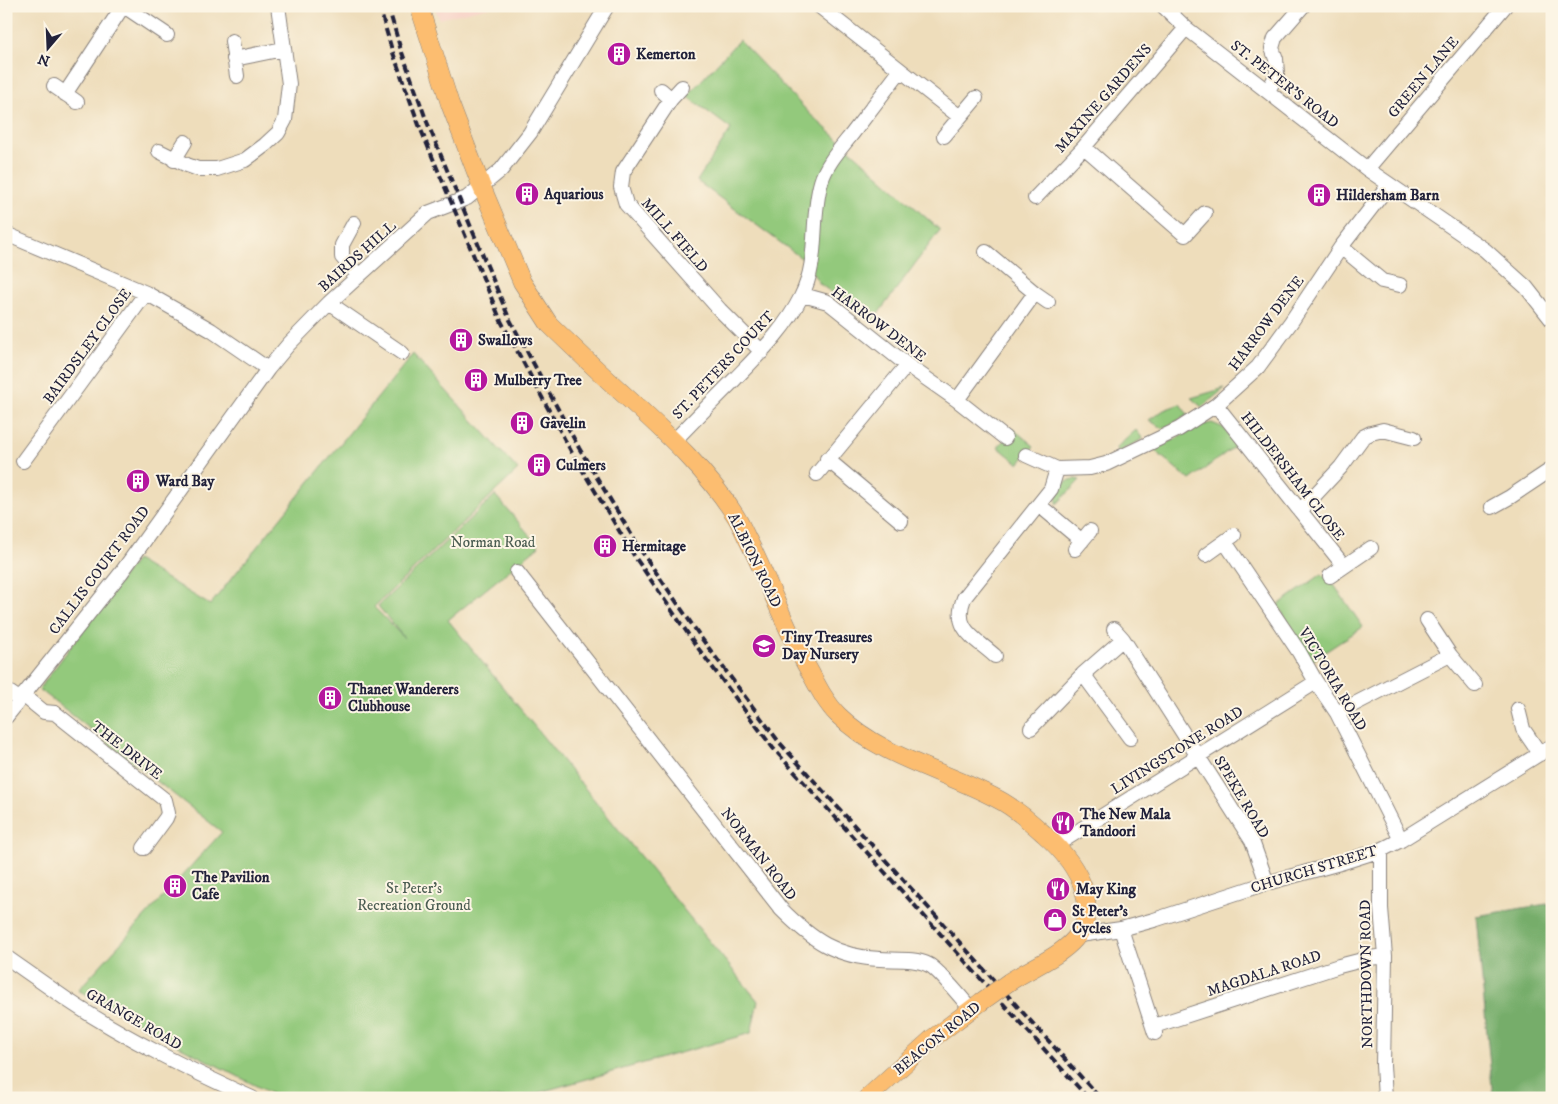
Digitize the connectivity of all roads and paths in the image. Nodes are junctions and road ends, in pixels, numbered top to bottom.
1 (123, 6) edge
2 (278, 6) edge
3 (419, 6) edge
4 (607, 6) edge
5 (819, 6) edge
6 (1163, 6) edge
7 (1302, 6) edge
8 (1505, 6) edge
9 (1186, 28) junction
10 (167, 35) dead end
11 (232, 41) dead end
12 (283, 49) junction
13 (234, 59) junction
14 (900, 71) junction
15 (237, 76) dead end
16 (682, 87) dead end
17 (1268, 91) junction
18 (65, 94) dead end
19 (976, 98) dead end
20 (960, 117) junction
21 (944, 136) dead end
22 (184, 142) dead end
23 (1084, 147) junction
24 (159, 151) dead end
25 (174, 160) junction
26 (1367, 169) junction
27 (481, 185) junction
28 (1389, 185) junction
29 (1044, 195) dead end
30 (1205, 212) dead end
31 (354, 230) dead end
32 (6, 234) edge
33 (1341, 247) junction
34 (986, 252) dead end
35 (359, 276) junction
36 (1400, 285) dead end
37 (146, 292) junction
38 (1035, 293) junction
39 (803, 295) junction
40 (1048, 302) dead end
41 (329, 303) junction
42 (1552, 320) edge
43 (762, 352) junction
44 (402, 354) dead end
45 (907, 365) junction
46 (268, 368) junction
47 (957, 400) junction
48 (1216, 405) junction
49 (1005, 438) dead end
50 (1414, 438) dead end
51 (674, 441) junction
52 (1026, 455) dead end
53 (828, 459) junction
54 (23, 461) dead end
55 (1057, 469) junction
56 (1552, 469) edge
57 (816, 474) dead end
58 (1039, 504) junction
59 (1492, 506) dead end
60 (1300, 511) junction
61 (891, 519) dead end
62 (1082, 540) dead end
63 (1371, 548) dead end
64 (1206, 555) dead end
65 (1344, 566) junction
66 (517, 572) dead end
67 (1330, 576) dead end
68 (1427, 620) dead end
69 (1450, 654) junction
70 (995, 656) dead end
71 (1083, 674) junction
72 (1316, 682) junction
73 (1475, 685) dead end
74 (6, 690) edge
75 (21, 697) junction
76 (1518, 708) dead end
77 (1337, 713) junction
78 (6, 717) edge
79 (1031, 728) dead end
80 (1130, 738) dead end
81 (1546, 750) edge
82 (1198, 756) junction
83 (1402, 840) junction
84 (1056, 844) junction
85 (144, 848) dead end
86 (1381, 850) junction
87 (1267, 883) junction
88 (1087, 916) junction
89 (1118, 929) junction
90 (1080, 935) junction
91 (1385, 956) junction
92 (6, 957) edge
93 (976, 1006) junction
94 (252, 1098) edge
95 (867, 1098) edge
96 (1385, 1098) edge

1 - 10 street
1 - 18 street
2 - 12 street
3 - 27 main road, ALBION ROAD
4 - 27 street, BAIRDS HILL
5 - 14 street
6 - 9 street, ST. PETER'S ROAD
7 - 17 street
8 - 26 street, GREEN LANE
9 - 17 street, ST. PETER'S ROAD
9 - 23 street, MAXINE GARDENS
11 - 13 street
12 - 13 street
12 - 25 street
13 - 15 street
14 - 20 street
14 - 39 street, ST. PETERS COURT
16 - 43 street, MILL FIELD
17 - 26 street, ST. PETER'S ROAD
19 - 20 street
20 - 21 street
22 - 25 street
23 - 29 street, MAXINE GARDENS
23 - 30 street
24 - 25 street
26 - 28 street, ST. PETER'S ROAD
27 - 35 street, BAIRDS HILL
27 - 51 main road, ALBION ROAD
28 - 33 street, HARROW DENE
28 - 42 street, ST. PETER'S ROAD
31 - 35 street
32 - 37 street
33 - 36 street
33 - 48 street, HARROW DENE
34 - 38 street
35 - 41 street, BAIRDS HILL
37 - 46 street
37 - 54 street, BAIRDSLEY CLOSE
38 - 40 street
38 - 47 street
39 - 43 street, ST. PETERS COURT
39 - 45 street, HARROW DENE
41 - 44 street
41 - 46 street, BAIRDS HILL
43 - 51 street, ST. PETERS COURT
45 - 47 street, HARROW DENE
45 - 53 street
46 - 75 street, CALLIS COURT ROAD
47 - 49 street, HARROW DENE
48 - 55 street, HARROW DENE
48 - 60 street, HILDERSHAM CLOSE
50 - 60 street
51 - 84 main road, ALBION ROAD
52 - 55 street, HARROW DENE
53 - 57 street
53 - 61 street
55 - 58 street
56 - 59 street
58 - 62 street
58 - 70 street
60 - 65 street, HILDERSHAM CLOSE
63 - 65 street
64 - 72 street, VICTORIA ROAD
65 - 67 street
66 - 93 street, NORMAN ROAD
68 - 69 street
69 - 73 street
69 - 77 street
71 - 79 street
71 - 80 street
71 - 82 street, SPEKE ROAD
72 - 77 street, VICTORIA ROAD
72 - 82 street, LIVINGSTONE ROAD
74 - 75 street
75 - 78 street, CALLIS COURT ROAD
75 - 85 street, THE DRIVE
76 - 81 street
77 - 83 street, VICTORIA ROAD
81 - 83 street, CHURCH STREET
82 - 84 street, LIVINGSTONE ROAD
82 - 87 street, SPEKE ROAD
83 - 86 street, CHURCH STREET
84 - 88 main road, ALBION ROAD
86 - 87 street, CHURCH STREET
86 - 91 street, NORTHDOWN ROAD
87 - 89 street, CHURCH STREET
88 - 89 street
88 - 90 main road, ALBION ROAD
89 - 90 street, CHURCH STREET
89 - 91 street, MAGDALA ROAD
90 - 93 main road, BEACON ROAD, bridge
91 - 96 street, NORTHDOWN ROAD
92 - 94 street, GRANGE ROAD
93 - 95 main road, BEACON ROAD

